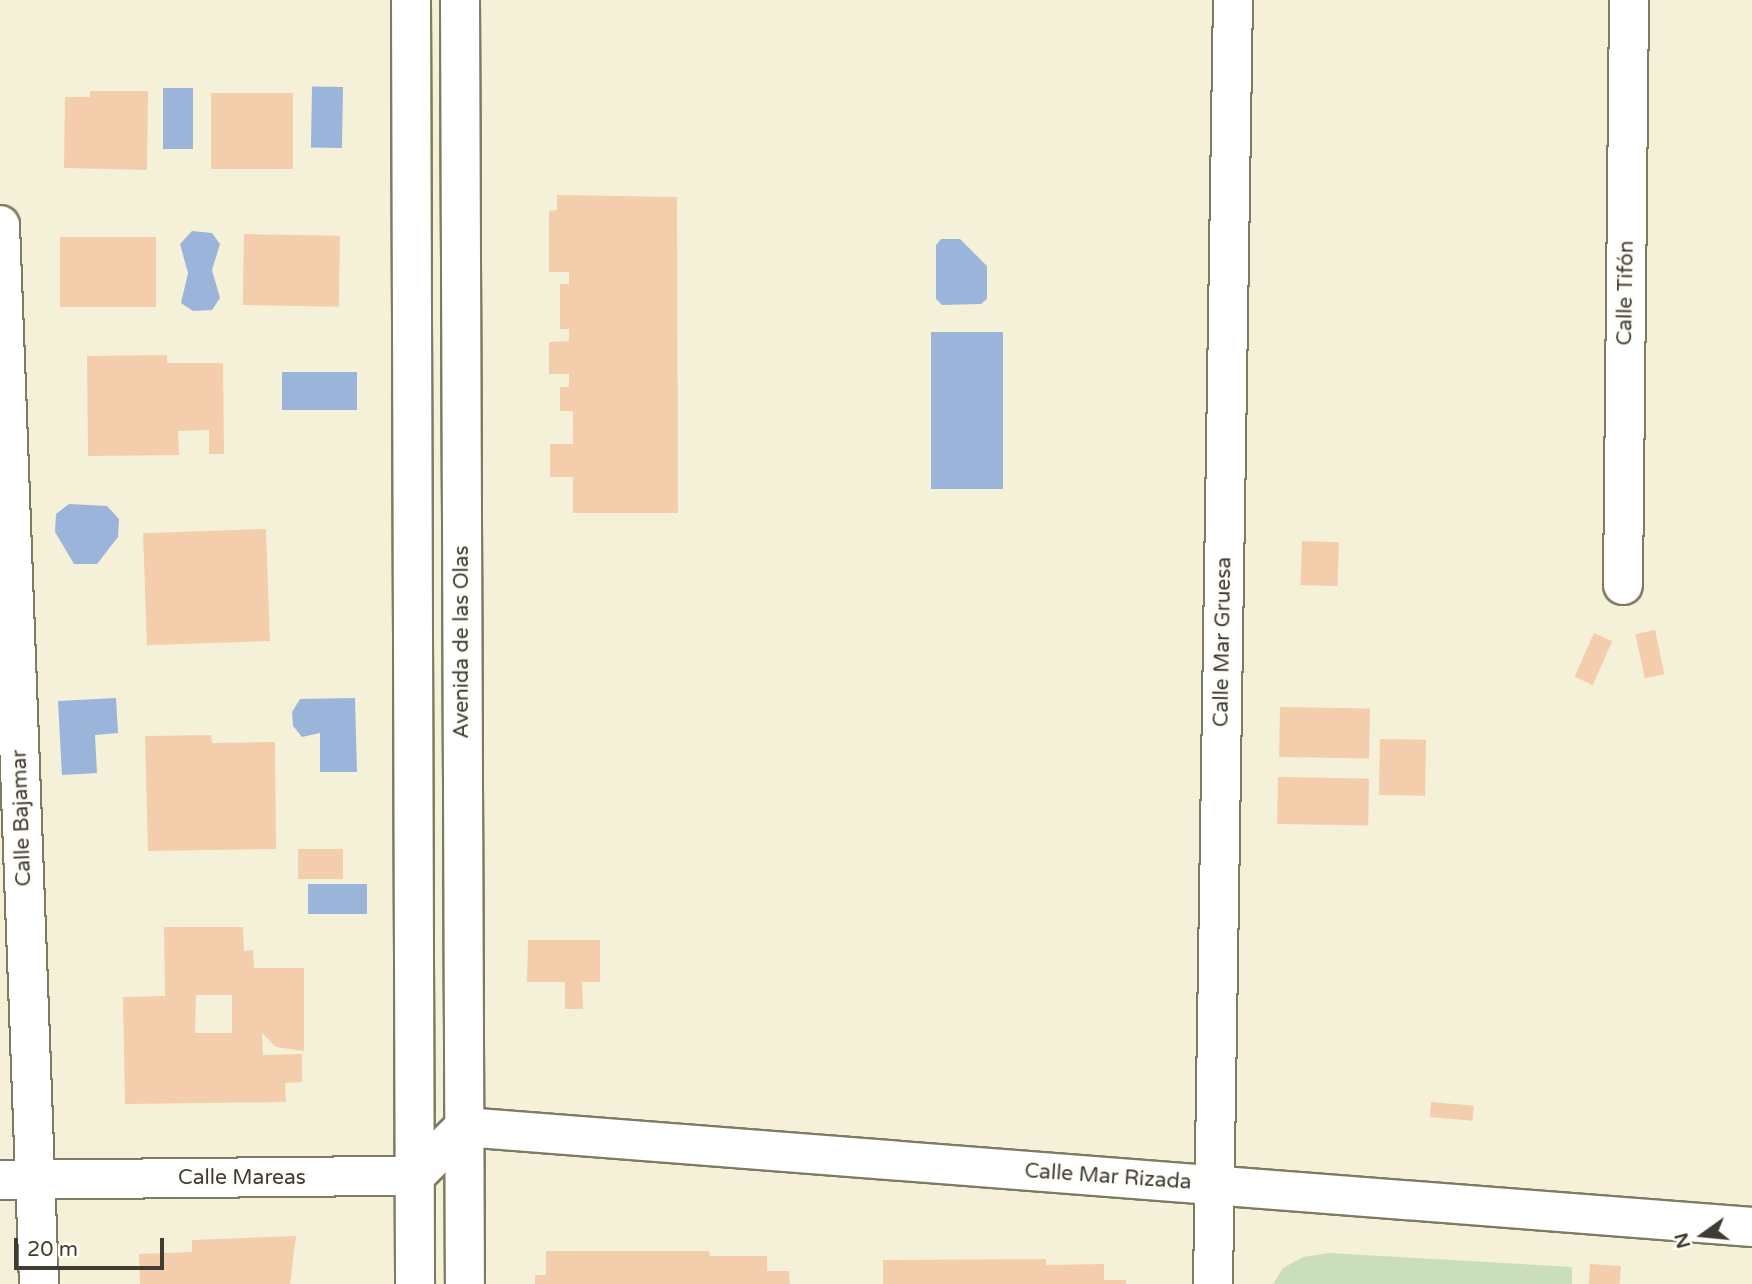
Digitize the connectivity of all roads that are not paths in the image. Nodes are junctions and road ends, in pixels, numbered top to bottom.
1 (411, 0) edge
2 (460, 0) edge
3 (1233, 0) edge
4 (1629, 0) edge
5 (0, 225) edge
6 (1623, 585) dead end
7 (464, 1127) junction
8 (415, 1176) junction
9 (17, 1180) edge
10 (1215, 1186) junction
11 (1752, 1227) edge
12 (38, 1284) edge
13 (415, 1284) edge
14 (465, 1284) edge
15 (1213, 1284) edge

1 - 8 street
2 - 7 street, Avenida de las Olas
3 - 10 street, Calle Mar Gruesa
4 - 6 street, Calle Tifón
5 - 9 street, Calle Bajamar
7 - 8 street
7 - 10 street, Calle Mar Rizada
7 - 14 street, Avenida de las Olas
8 - 9 street, Calle Mareas
8 - 13 street
9 - 12 street, Calle Bajamar
10 - 11 street, Calle Mar Rizada
10 - 15 street, Calle Mar Gruesa

